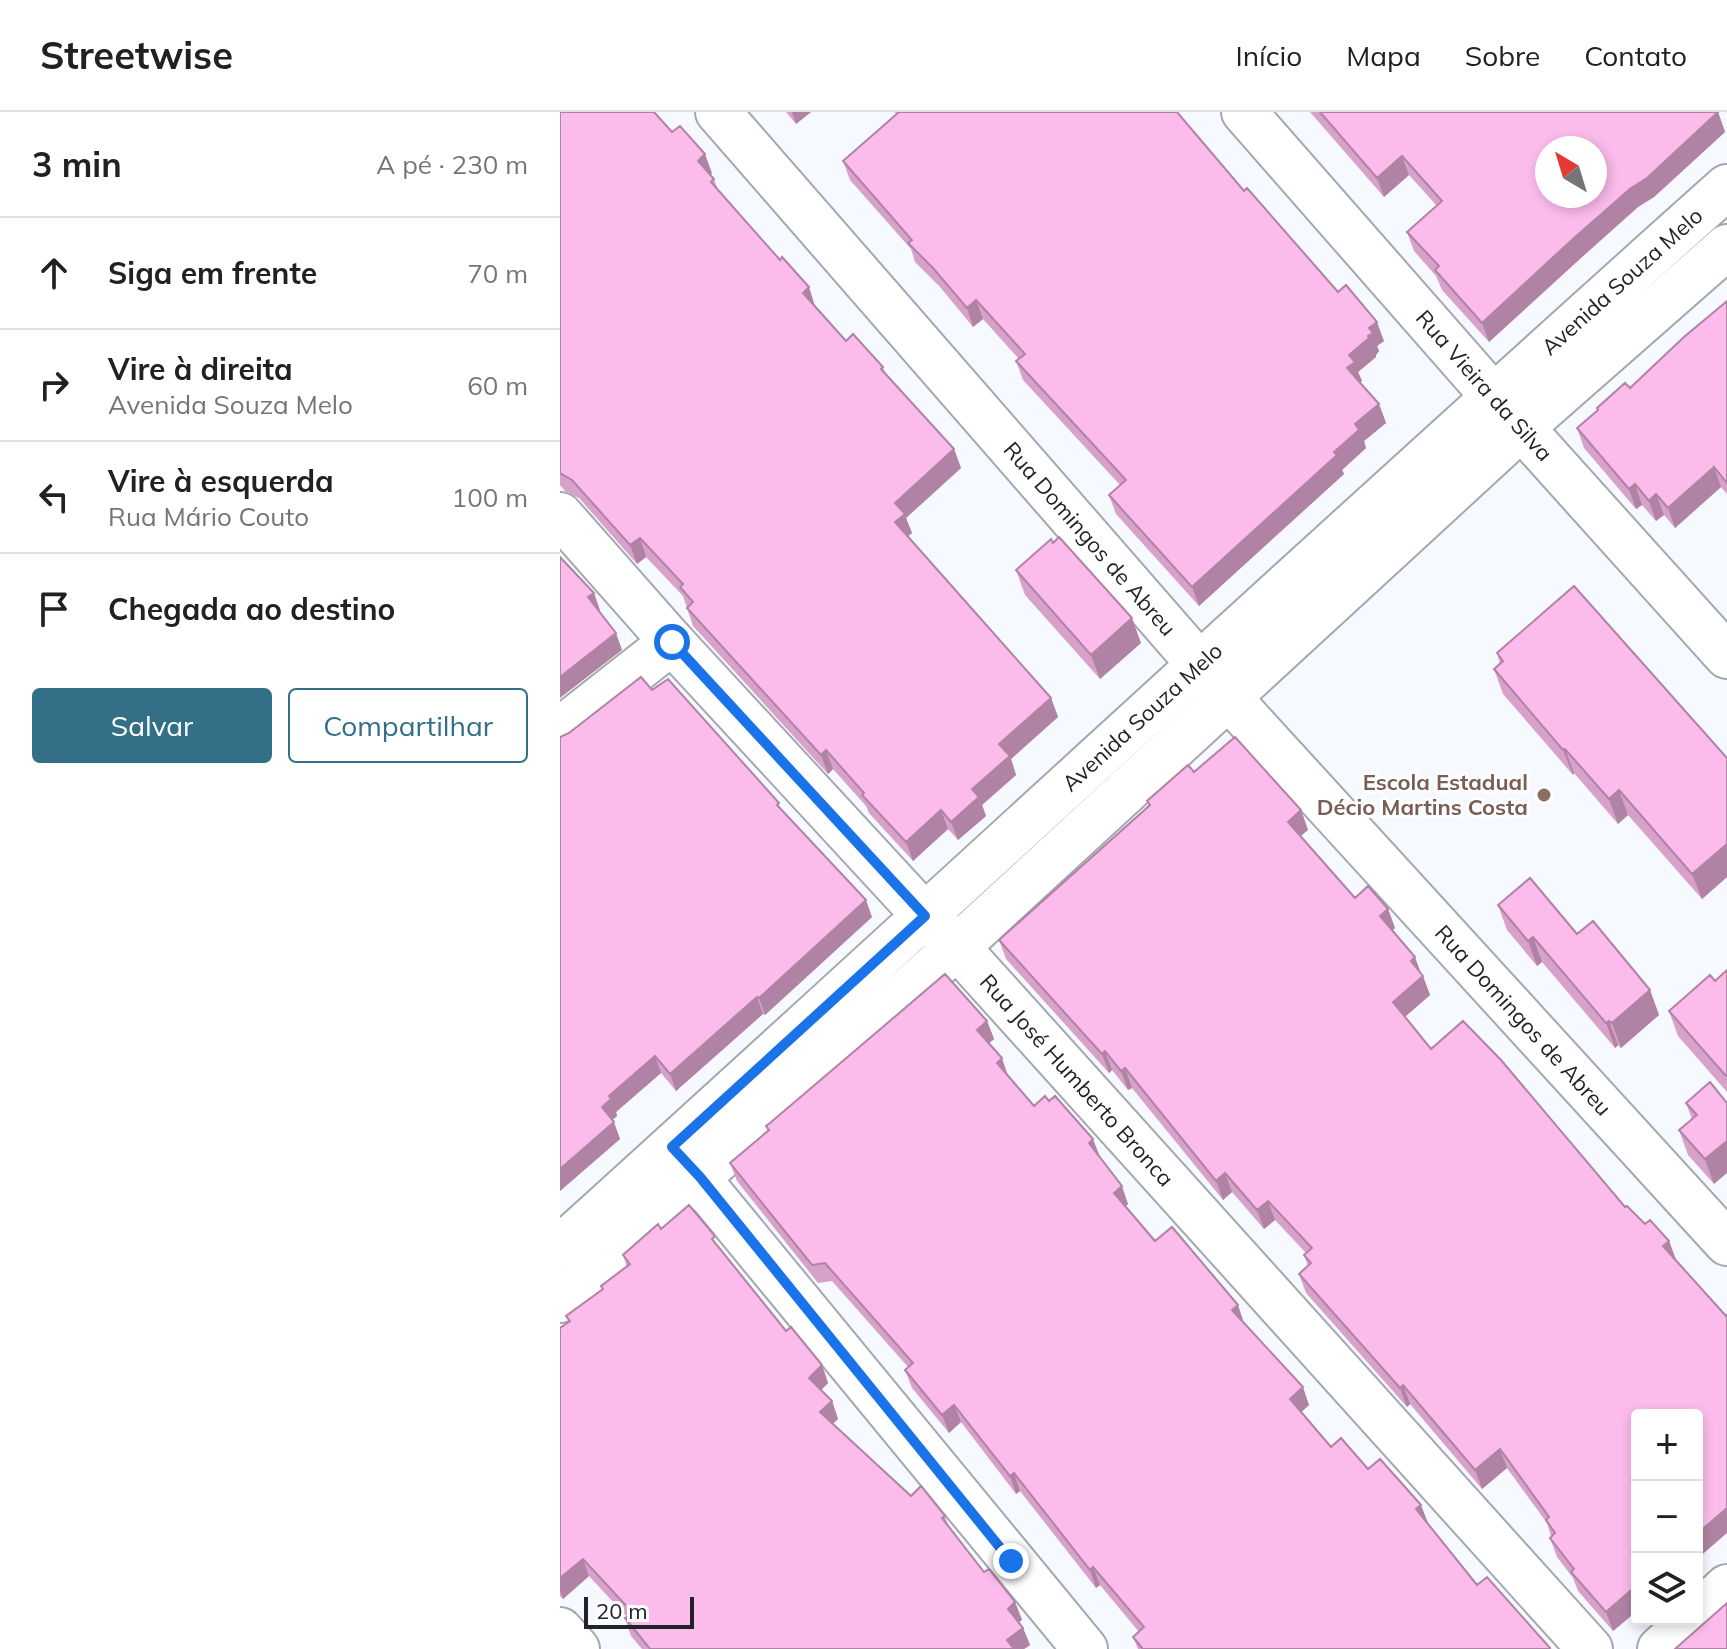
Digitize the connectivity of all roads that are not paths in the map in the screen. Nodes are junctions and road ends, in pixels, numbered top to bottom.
1 (718, 112) edge
2 (1244, 112) edge
3 (1727, 187) edge
4 (1727, 247) edge
5 (1507, 412) junction
6 (560, 515) edge
7 (672, 642) junction
8 (1727, 656) edge
9 (1198, 663) junction
10 (1227, 696) junction
11 (560, 730) edge
12 (925, 916) junction
13 (957, 947) junction
14 (686, 1162) junction
15 (1727, 1243) edge
16 (560, 1248) edge
17 (560, 1300) edge
18 (1727, 1587) edge
19 (1703, 1610) edge
20 (1686, 1625) edge
21 (560, 1630) edge
22 (577, 1649) edge
23 (1085, 1649) edge
24 (1590, 1649) edge
25 (1660, 1649) edge

1 - 9 street, Rua Domingos de Abreu
2 - 5 street, Rua Vieira da Silva
3 - 5 street, Avenida Souza Melo
4 - 5 street, Avenida Souza Melo
5 - 8 street, Rua Vieira da Silva
5 - 9 street, Avenida Souza Melo
5 - 10 street, Avenida Souza Melo
6 - 7 street, Rua José Humberto Bronca
7 - 11 street
7 - 12 street, Rua José Humberto Bronca
9 - 10 street, Rua Domingos de Abreu
9 - 12 street, Avenida Souza Melo
10 - 13 street, Avenida Souza Melo
10 - 15 street, Rua Domingos de Abreu
12 - 13 street, Rua José Humberto Bronca
12 - 14 street, Avenida Souza Melo
13 - 14 street, Avenida Souza Melo
13 - 24 street, Rua José Humberto Bronca
14 - 16 street, Avenida Souza Melo
14 - 17 street, Avenida Souza Melo
14 - 23 street
18 - 19 street
20 - 25 street
21 - 22 street

